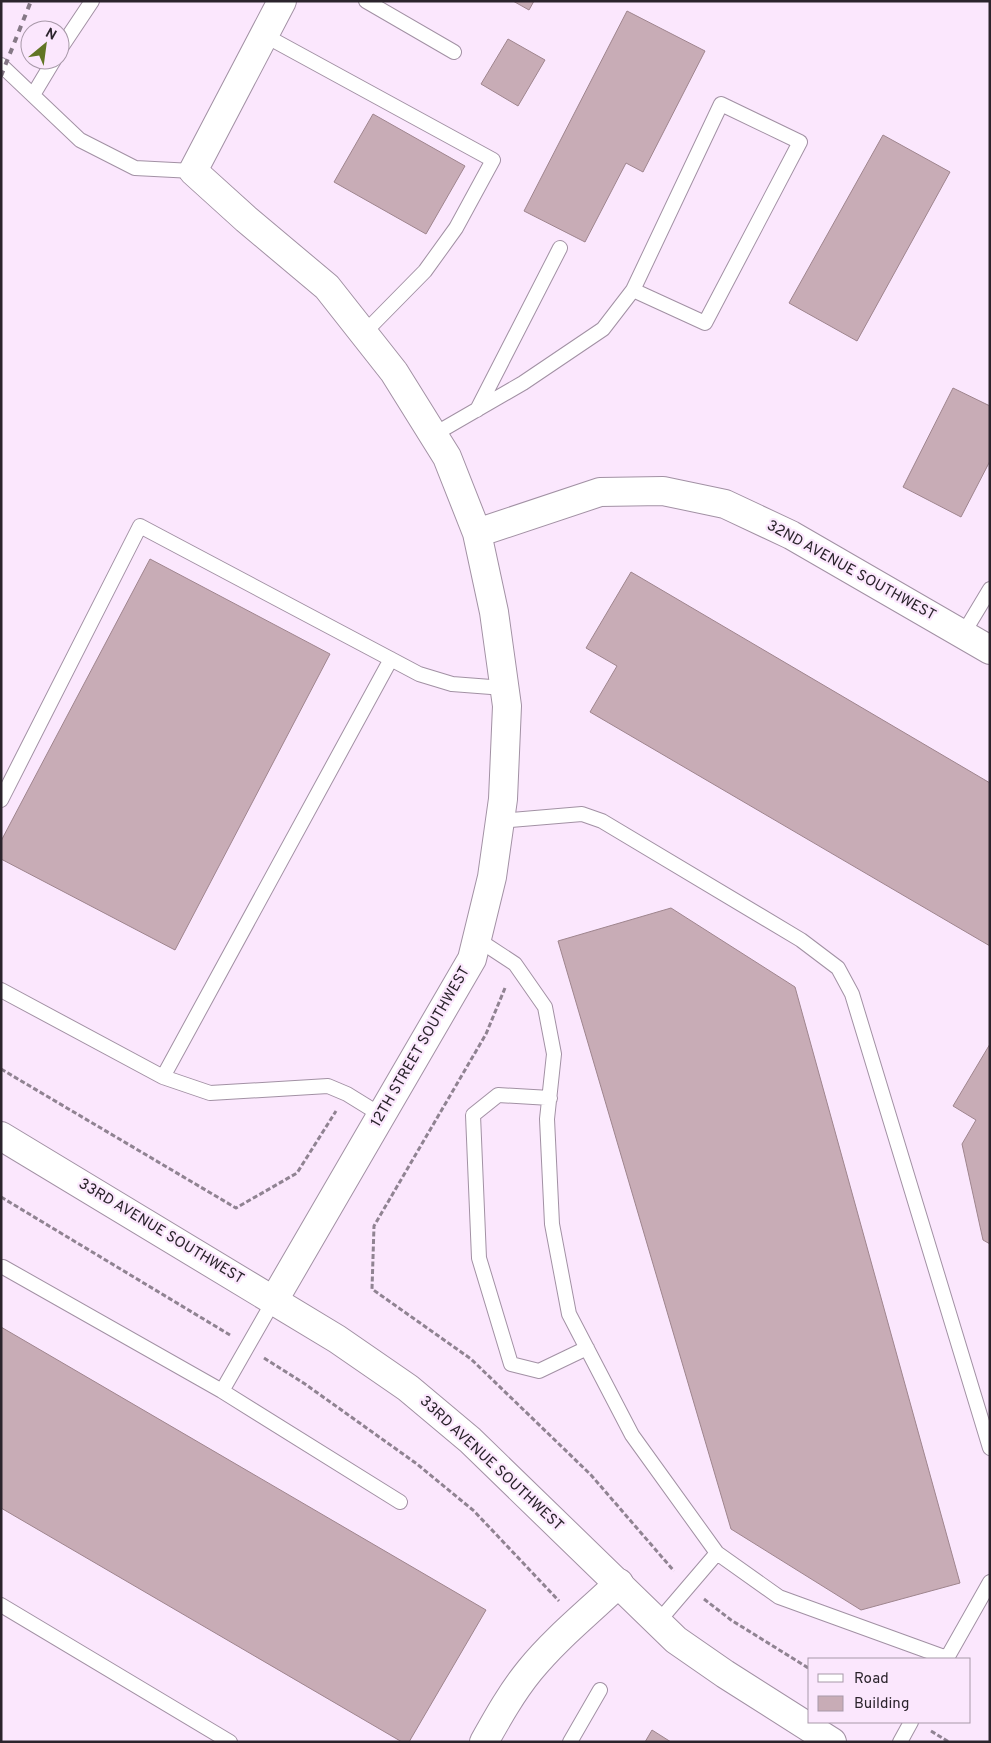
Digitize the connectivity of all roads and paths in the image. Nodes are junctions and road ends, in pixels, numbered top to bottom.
1 (92, 1) edge
2 (282, 1) edge
3 (366, 1) edge
4 (70, 34) edge
5 (264, 35) junction
6 (454, 52) dead end
7 (1, 65) edge
8 (48, 70) edge
9 (33, 96) junction
10 (193, 170) junction
11 (560, 248) dead end
12 (633, 290) junction
13 (364, 333) junction
14 (476, 410) junction
15 (433, 435) junction
16 (476, 533) junction
17 (990, 589) edge
18 (963, 634) junction
19 (990, 650) edge
20 (391, 659) junction
21 (504, 688) junction
22 (1, 800) edge
23 (500, 821) junction
24 (477, 939) junction
25 (515, 964) junction
26 (1, 990) edge
27 (1, 1070) edge
28 (163, 1077) junction
29 (347, 1094) junction
30 (550, 1098) junction
31 (381, 1115) junction
32 (1, 1136) edge
33 (1, 1197) edge
34 (3, 1267) dead end
35 (274, 1300) junction
36 (248, 1347) junction
37 (587, 1348) junction
38 (222, 1391) junction
39 (990, 1448) edge
40 (400, 1502) dead end
41 (717, 1553) junction
42 (990, 1582) edge
43 (619, 1584) junction
44 (688, 1587) junction
45 (1, 1605) edge
46 (578, 1621) junction
47 (658, 1622) junction
48 (944, 1658) edge
49 (948, 1658) edge
50 (808, 1668) edge
51 (600, 1690) dead end
52 (910, 1723) edge
53 (230, 1742) edge
54 (484, 1742) edge
55 (570, 1742) edge
56 (832, 1742) edge
57 (900, 1742) edge

1 - 4 lane
2 - 5 street
3 - 6 lane
5 - 10 street
5 - 13 lane
7 - 9 lane
8 - 9 lane
9 - 10 lane
10 - 13 street, 12TH STREET SOUTHWEST
11 - 14 lane
12 - 12 lane
12 - 14 lane
13 - 15 street, 12TH STREET SOUTHWEST
14 - 15 lane
15 - 16 street, 12TH STREET SOUTHWEST
16 - 18 street, 32ND AVENUE SOUTHWEST
16 - 21 street, 12TH STREET SOUTHWEST
17 - 18 lane
18 - 19 street, 32ND AVENUE SOUTHWEST
20 - 21 lane
20 - 22 lane
20 - 28 lane
21 - 23 street, 12TH STREET SOUTHWEST
23 - 24 street, 12TH STREET SOUTHWEST
23 - 39 lane
24 - 25 lane
24 - 31 street, 12TH STREET SOUTHWEST
25 - 30 lane
25 - 44 path
26 - 28 lane
27 - 29 path
28 - 29 lane
29 - 31 lane
30 - 37 lane
30 - 37 lane
31 - 35 street, 12TH STREET SOUTHWEST
32 - 35 street, 33RD AVENUE SOUTHWEST
33 - 36 path
34 - 38 lane
35 - 36 lane
35 - 43 street, 33RD AVENUE SOUTHWEST
36 - 38 lane
36 - 46 path
37 - 41 lane
38 - 40 lane
41 - 44 lane
41 - 48 lane
42 - 49 lane
43 - 46 street
43 - 47 street, 33RD AVENUE SOUTHWEST
44 - 47 lane
44 - 50 path
45 - 53 lane
46 - 54 street
47 - 56 street, 33RD AVENUE SOUTHWEST
51 - 55 lane
52 - 57 lane

